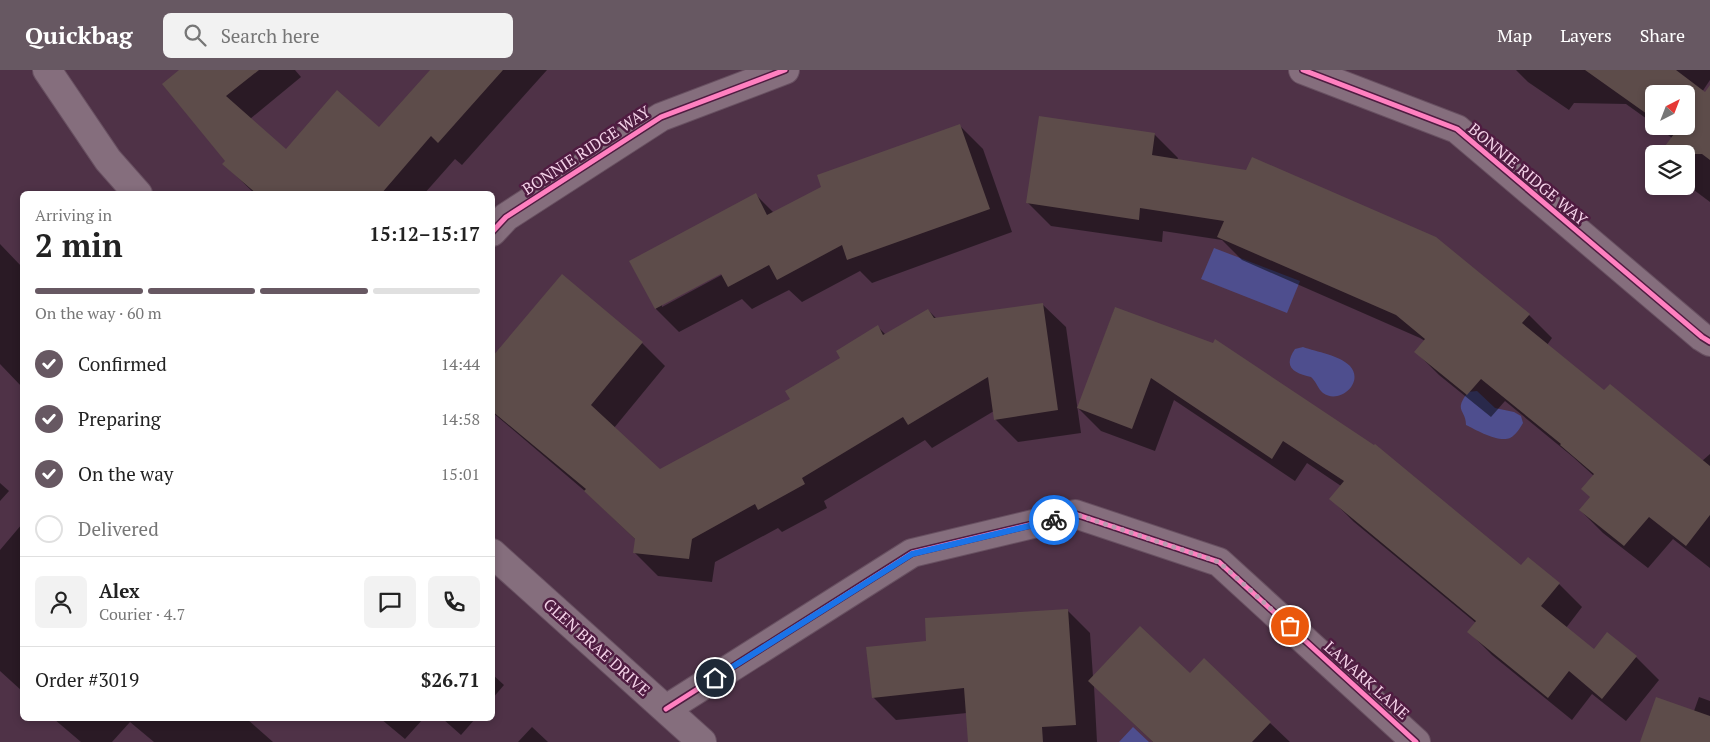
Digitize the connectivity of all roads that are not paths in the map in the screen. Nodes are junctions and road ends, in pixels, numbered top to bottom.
1 (47, 70) edge
2 (786, 70) edge
3 (1303, 70) edge
4 (135, 191) edge
5 (495, 229) edge
6 (1710, 342) edge
7 (495, 556) edge
8 (666, 710) junction
9 (702, 742) edge
10 (1416, 742) edge

1 - 4 street
2 - 5 street, BONNIE RIDGE WAY
3 - 6 street, BONNIE RIDGE WAY
7 - 8 street, GLEN BRAE DRIVE
8 - 9 street, GLEN BRAE DRIVE
8 - 10 street, LANARK LANE

